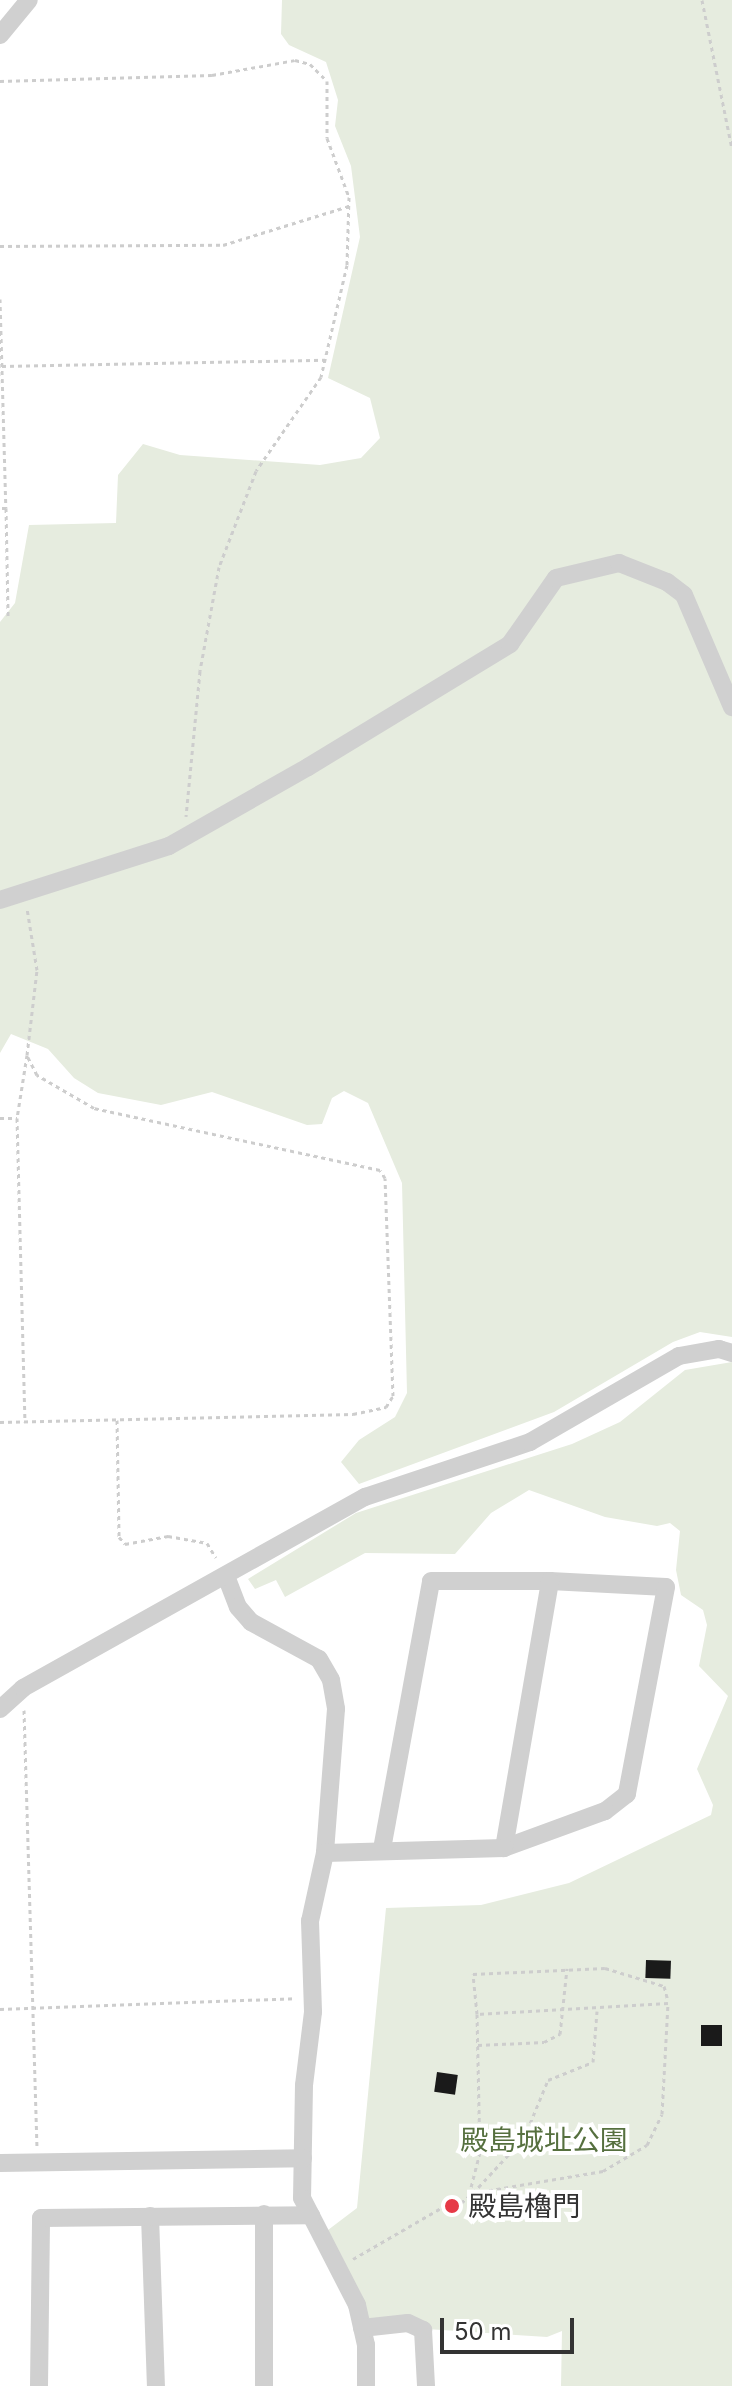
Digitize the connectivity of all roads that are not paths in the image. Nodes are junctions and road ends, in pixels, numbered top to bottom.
1 (29, 0) edge
2 (0, 35) edge
3 (732, 707) edge
4 (0, 900) edge
5 (732, 1353) edge
6 (226, 1576) junction
7 (550, 1581) junction
8 (0, 1709) edge
9 (504, 1848) junction
10 (382, 1849) junction
11 (325, 1853) junction
12 (303, 2158) junction
13 (0, 2163) edge
14 (264, 2214) junction
15 (311, 2215) junction
16 (150, 2216) junction
17 (362, 2328) junction
18 (39, 2386) edge
19 (156, 2386) edge
20 (264, 2386) edge
21 (366, 2386) edge
22 (426, 2386) edge

1 - 2 street
3 - 4 street
5 - 6 street
6 - 8 street
6 - 11 street
7 - 9 street
7 - 9 street
7 - 10 street
9 - 10 street
10 - 11 street
11 - 12 street
12 - 13 street
12 - 15 street
14 - 15 street
14 - 16 street
14 - 20 street
15 - 17 street
16 - 18 street
16 - 19 street
17 - 21 street
17 - 22 street

